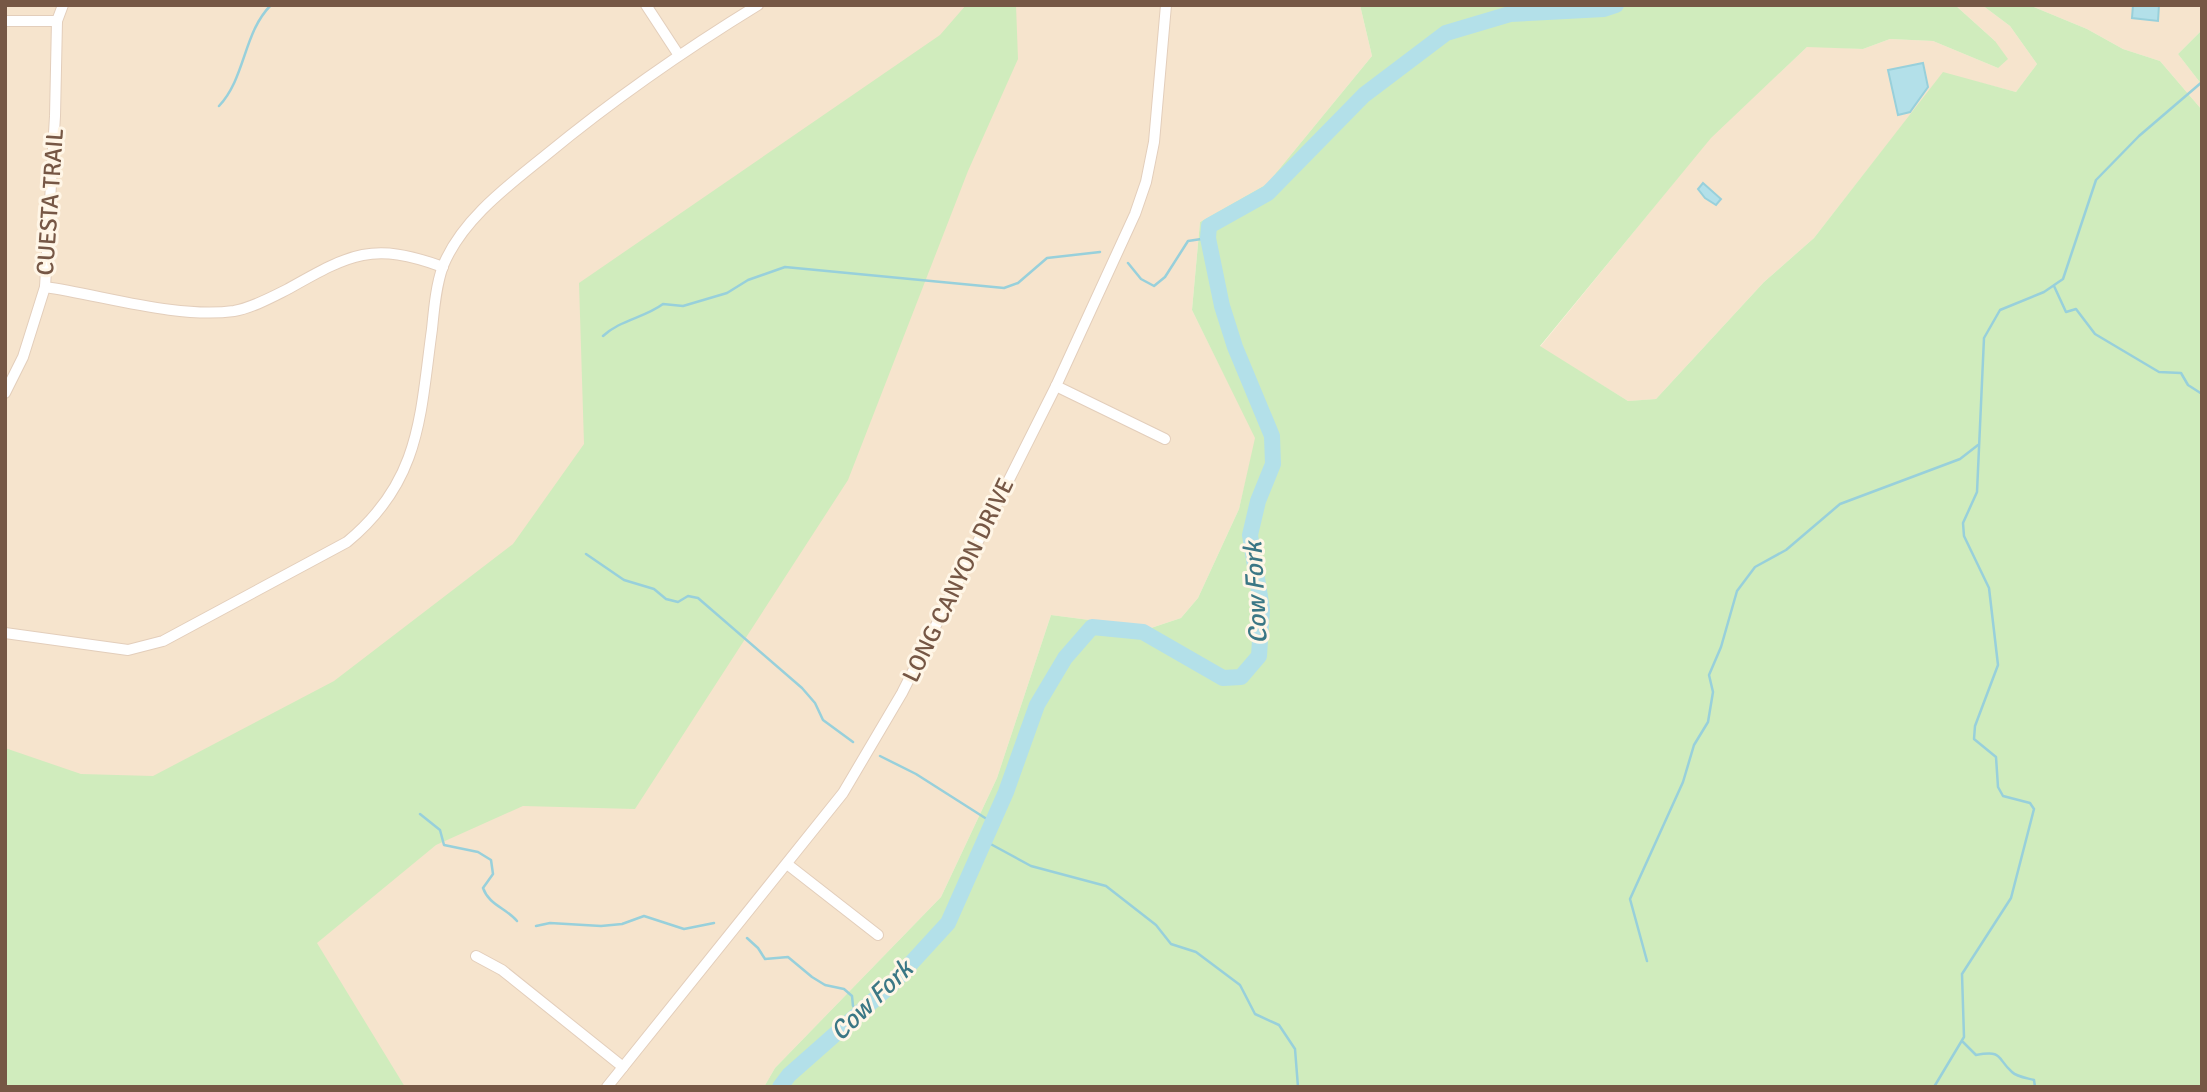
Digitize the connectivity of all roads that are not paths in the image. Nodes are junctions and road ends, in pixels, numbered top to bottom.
1 (63, 5) edge
2 (646, 5) edge
3 (758, 5) edge
4 (1167, 5) edge
5 (5, 21) edge
6 (57, 21) junction
7 (678, 54) junction
8 (443, 267) junction
9 (45, 287) junction
10 (1056, 386) junction
11 (5, 393) edge
12 (1165, 439) dead end
13 (5, 633) edge
14 (787, 864) junction
15 (878, 935) dead end
16 (476, 956) dead end
17 (623, 1068) junction
18 (607, 1087) edge

1 - 6 street, CUESTA TRAIL
2 - 7 street
3 - 7 street
4 - 10 street, LONG CANYON DRIVE
5 - 6 street
6 - 9 street, CUESTA TRAIL
7 - 8 street
8 - 9 street
8 - 13 street
9 - 11 street, CUESTA TRAIL
10 - 12 street
10 - 14 street, LONG CANYON DRIVE
14 - 15 street
14 - 17 street, LONG CANYON DRIVE
16 - 17 street
17 - 18 street, LONG CANYON DRIVE

